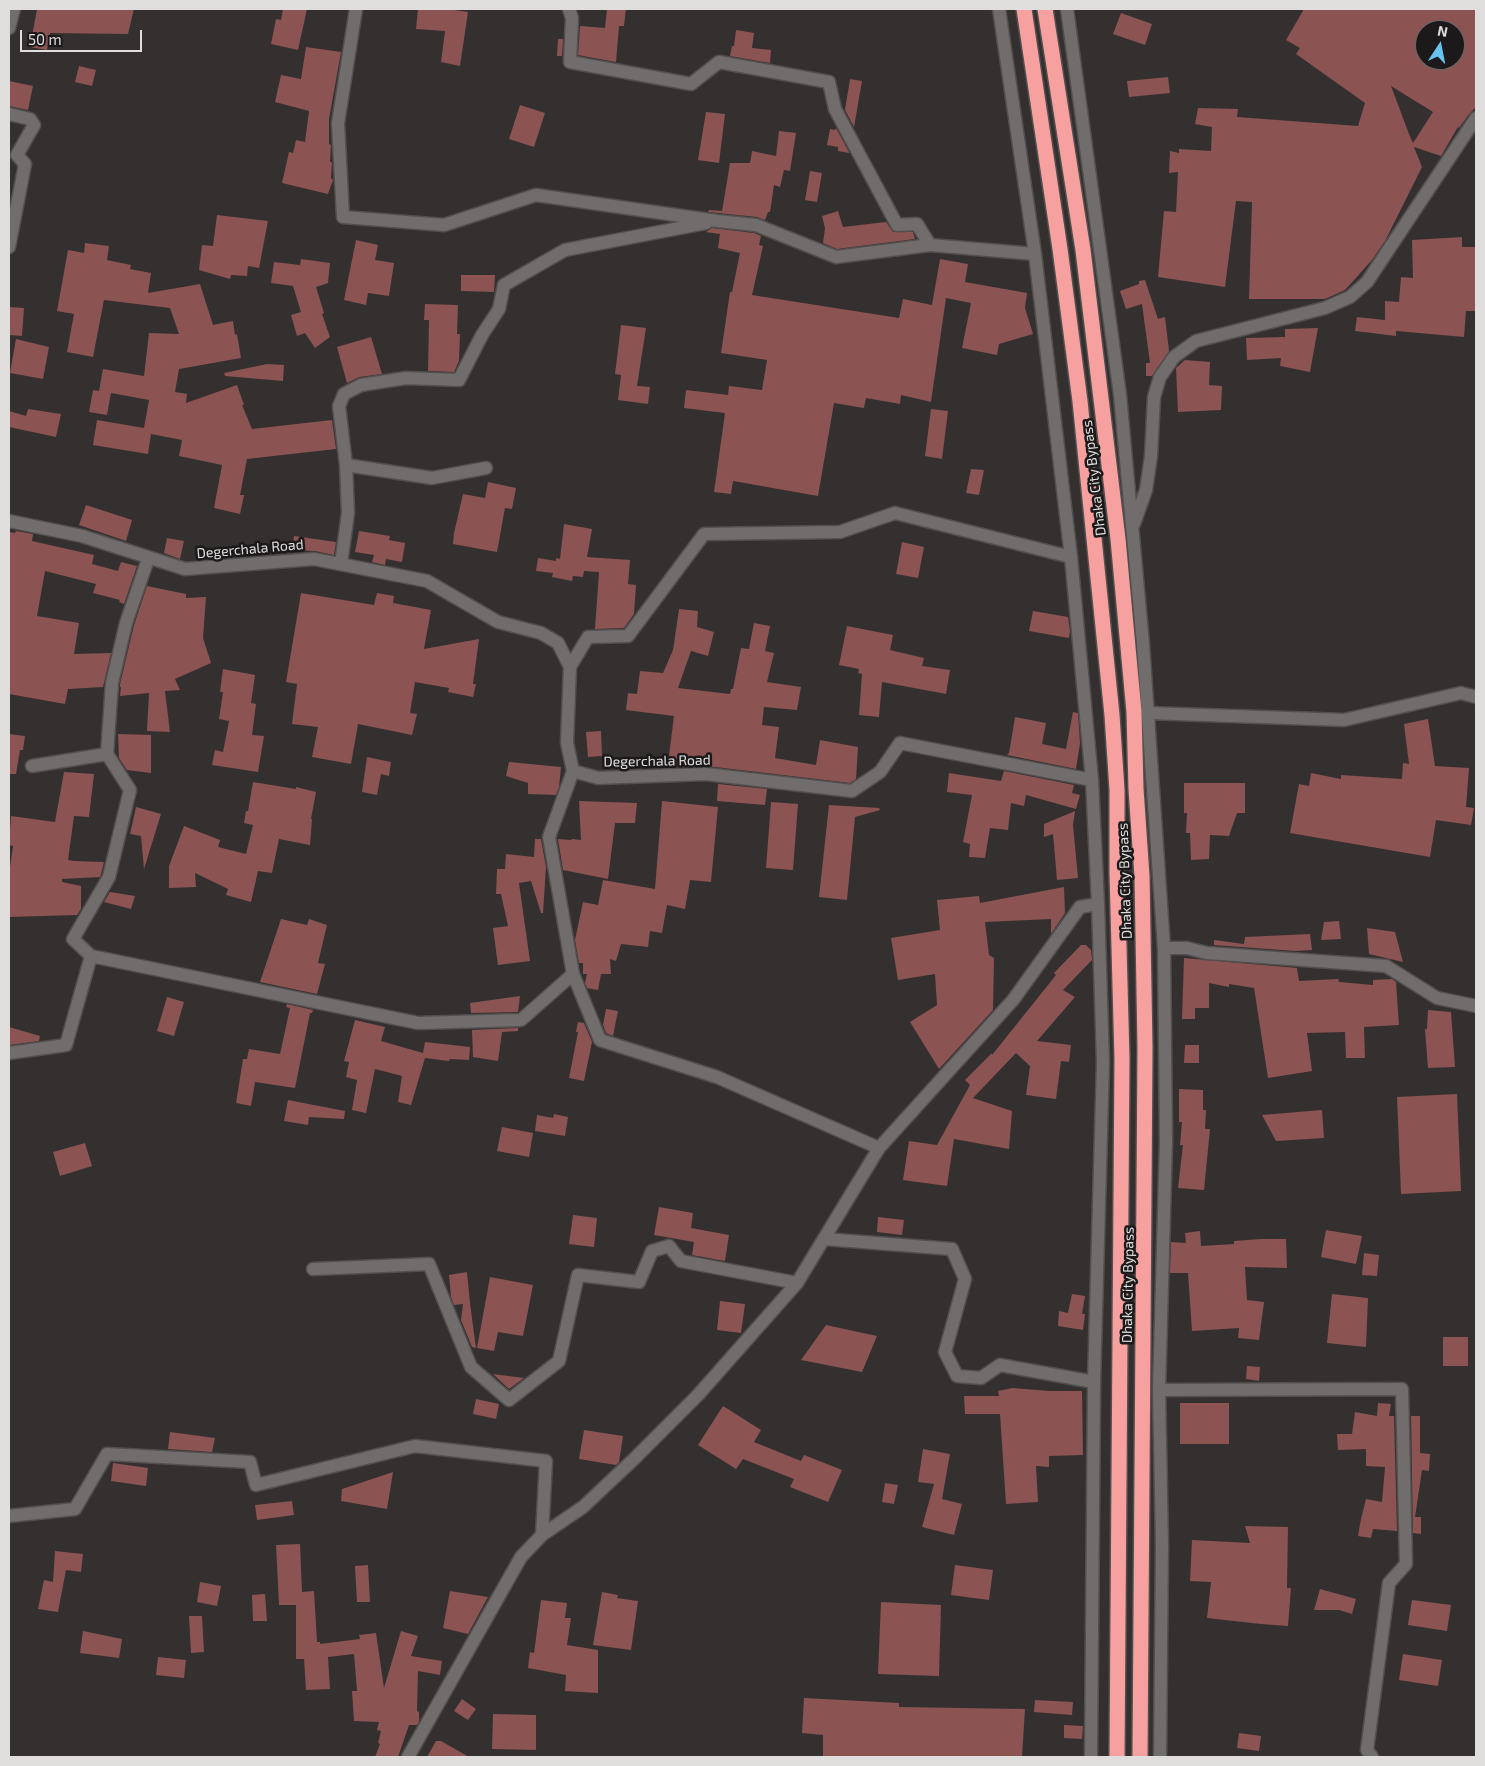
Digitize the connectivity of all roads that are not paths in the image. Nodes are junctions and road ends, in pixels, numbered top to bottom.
1 (14, 9) edge
2 (356, 9) edge
3 (569, 9) edge
4 (999, 9) edge
5 (1024, 9) edge
6 (1044, 9) edge
7 (1067, 9) edge
8 (9, 28) edge
9 (9, 114) edge
10 (1476, 118) edge
11 (717, 222) junction
12 (930, 245) junction
13 (9, 248) edge
14 (1035, 254) junction
15 (346, 465) junction
16 (486, 468) dead end
17 (9, 521) edge
18 (1132, 528) junction
19 (1071, 557) junction
20 (146, 564) dead end
21 (342, 564) junction
22 (570, 667) junction
23 (1476, 697) edge
24 (1148, 713) junction
25 (106, 754) junction
26 (32, 766) dead end
27 (573, 771) junction
28 (1092, 780) junction
29 (1098, 904) junction
30 (1164, 948) junction
31 (91, 956) junction
32 (573, 974) junction
33 (1476, 1006) edge
34 (9, 1053) edge
35 (879, 1148) junction
36 (824, 1239) junction
37 (313, 1269) dead end
38 (797, 1283) junction
39 (1094, 1382) junction
40 (1159, 1390) junction
41 (9, 1516) edge
42 (542, 1535) junction
43 (408, 1757) edge
44 (1092, 1757) edge
45 (1117, 1757) edge
46 (1140, 1757) edge
47 (1160, 1757) edge
48 (1372, 1757) edge

1 - 8 street
2 - 11 street
3 - 12 street
4 - 14 street
5 - 45 highway, Dhaka City Bypass
6 - 46 highway, Dhaka City Bypass
7 - 18 street
9 - 13 street
10 - 18 street
11 - 12 street
11 - 15 street
12 - 14 street
14 - 19 street
15 - 16 street
15 - 21 street
17 - 21 street, Degerchala Road
18 - 24 street
19 - 22 street
19 - 28 street
20 - 25 street
21 - 22 street, Degerchala Road
22 - 27 street, Degerchala Road
23 - 24 street
24 - 30 street
25 - 26 street
25 - 31 street
27 - 28 street, Degerchala Road
27 - 32 street
28 - 29 street
29 - 35 street
29 - 39 street
30 - 33 street
30 - 40 street
31 - 32 street
31 - 34 street
32 - 35 street
35 - 36 street
36 - 38 street
36 - 39 street
37 - 38 street
38 - 42 street
39 - 44 street
40 - 47 street
40 - 48 street
41 - 42 street
42 - 43 street

